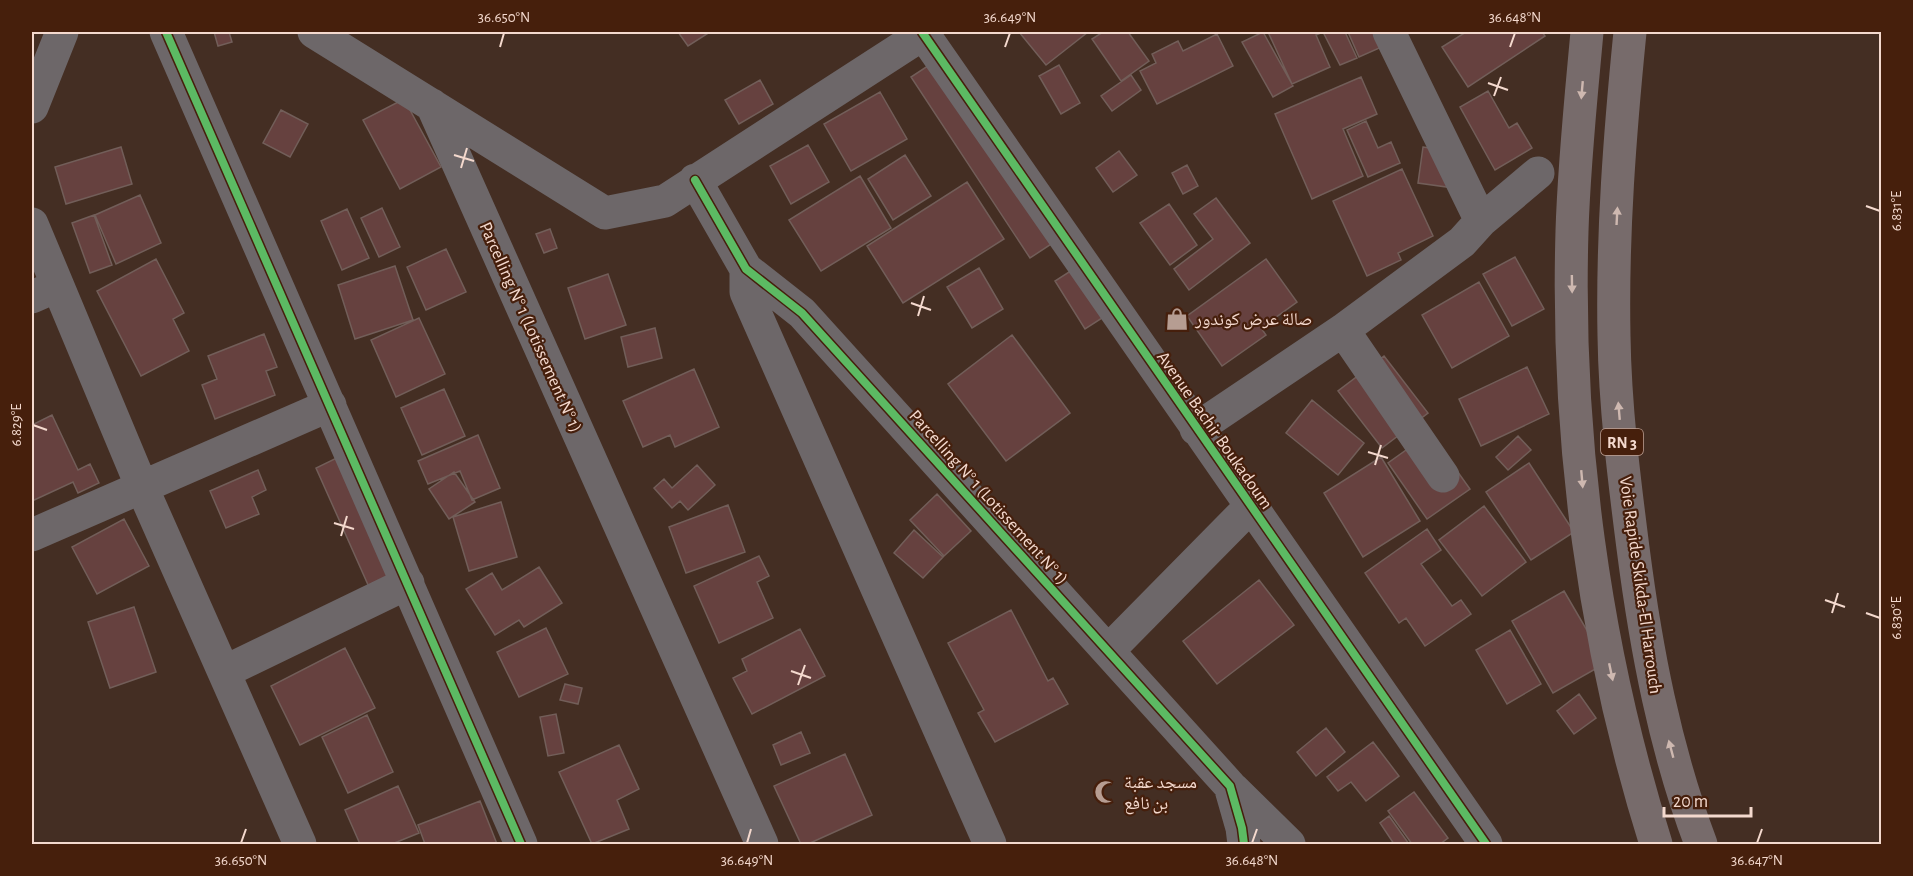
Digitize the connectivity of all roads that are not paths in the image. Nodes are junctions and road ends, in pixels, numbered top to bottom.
1 (62, 32) edge
2 (166, 32) edge
3 (314, 32) edge
4 (1389, 32) edge
5 (1587, 32) edge
6 (1630, 32) edge
7 (922, 33) edge
8 (432, 105) junction
9 (32, 107) edge
10 (1538, 173) dead end
11 (695, 180) junction
12 (1481, 221) junction
13 (32, 224) edge
14 (746, 268) junction
15 (44, 292) edge
16 (1343, 330) junction
17 (330, 405) junction
18 (1196, 429) junction
19 (1443, 476) dead end
20 (141, 485) junction
21 (1250, 507) junction
22 (32, 535) edge
23 (408, 583) junction
24 (1108, 651) junction
25 (224, 672) junction
26 (1230, 786) junction
27 (300, 844) edge
28 (521, 844) edge
29 (762, 844) edge
30 (990, 844) edge
31 (1244, 844) edge
32 (1289, 844) edge
33 (1486, 844) edge
34 (1656, 844) edge
35 (1701, 844) edge

1 - 9 street
2 - 17 street
3 - 8 street
4 - 12 street
5 -> 34 highway, RN 3
35 -> 6 highway, Voie Rapide Skikda-El Harrouch / RN 3
7 - 11 street
7 - 18 street, Avenue Bachir Boukadoum
8 - 11 street
8 - 29 street, Parcelling N° 1 (Lotissement N° 1)
10 - 12 street
11 - 14 street, Parcelling N° 1 (Lotissement N° 1)
12 - 16 street
13 - 15 street
14 - 24 street, Parcelling N° 1 (Lotissement N° 1)
14 - 30 street, Parcelling N° 1 (Lotissement N° 1)
15 - 20 street
16 - 18 street
16 - 19 street
17 - 20 street
17 - 23 street
18 - 21 street, Avenue Bachir Boukadoum
20 - 22 street
20 - 25 street
21 - 24 street
21 - 33 street, Avenue Bachir Boukadoum
23 - 25 street
23 - 28 street
24 - 26 street, Parcelling N° 1 (Lotissement N° 1)
25 - 27 street
26 - 31 street, Parcelling N° 1 (Lotissement N° 1)
26 - 32 street, Parcelling N° 1 (Lotissement N° 1)

